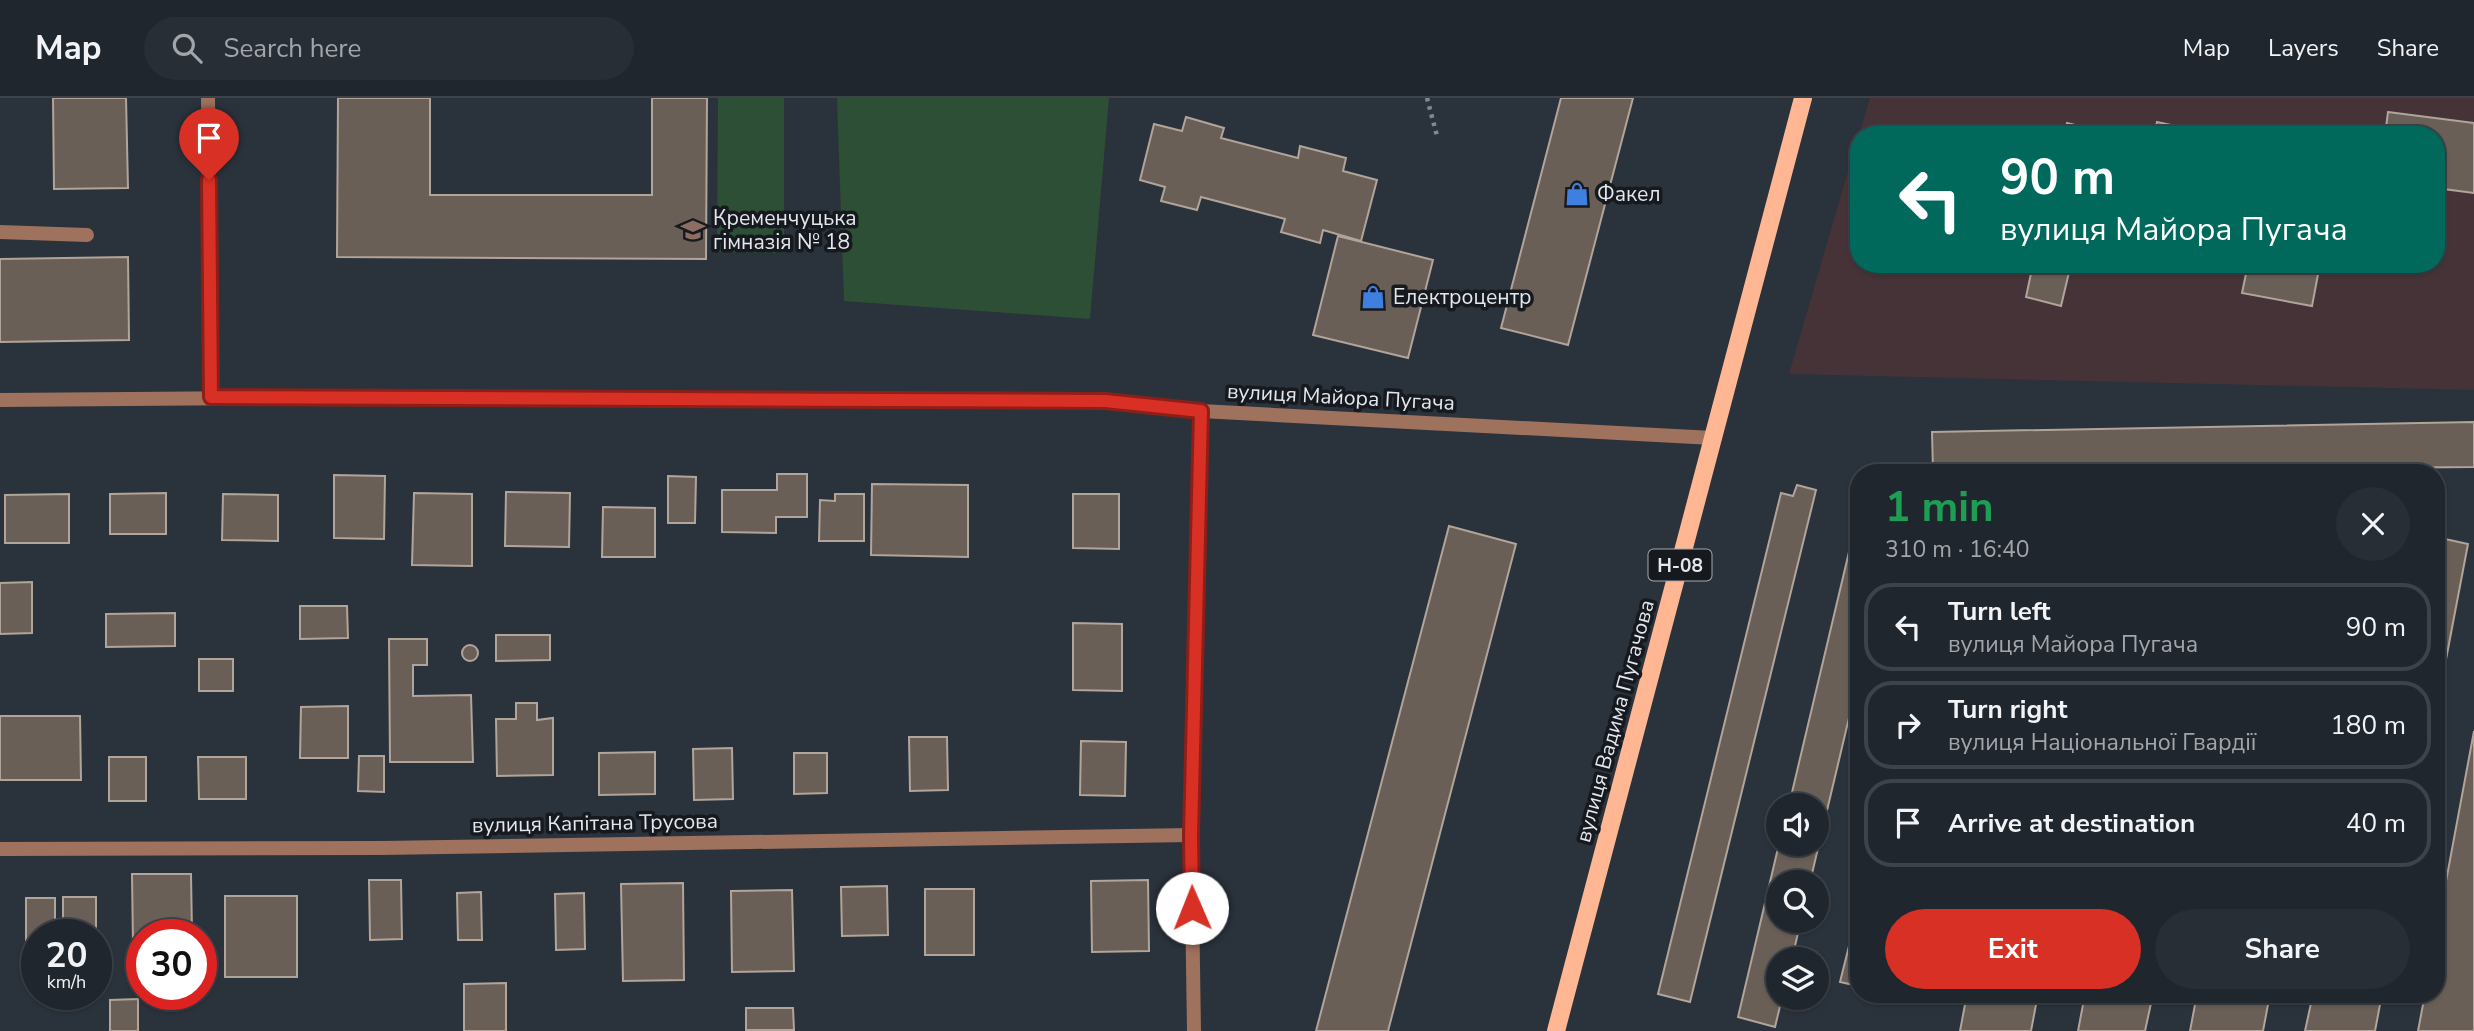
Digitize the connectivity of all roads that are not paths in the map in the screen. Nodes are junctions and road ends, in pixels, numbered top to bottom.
1 (208, 98) edge
2 (1802, 98) edge
3 (0, 232) edge
4 (87, 235) dead end
5 (211, 397) junction
6 (0, 400) edge
7 (1201, 411) junction
8 (1713, 438) junction
9 (1191, 835) junction
10 (0, 849) edge
11 (1195, 1031) edge
12 (1556, 1031) edge

1 - 5 street
2 - 8 main road, вулиця Вадима Пугачова / Н-08
3 - 4 street
5 - 6 street, вулиця Майора Пугача
5 - 7 street, вулиця Майора Пугача
7 - 8 street, вулиця Майора Пугача
7 - 9 street
8 - 12 main road, вулиця Вадима Пугачова / Н-08
9 - 10 street, вулиця Капітана Трусова
9 - 11 street

